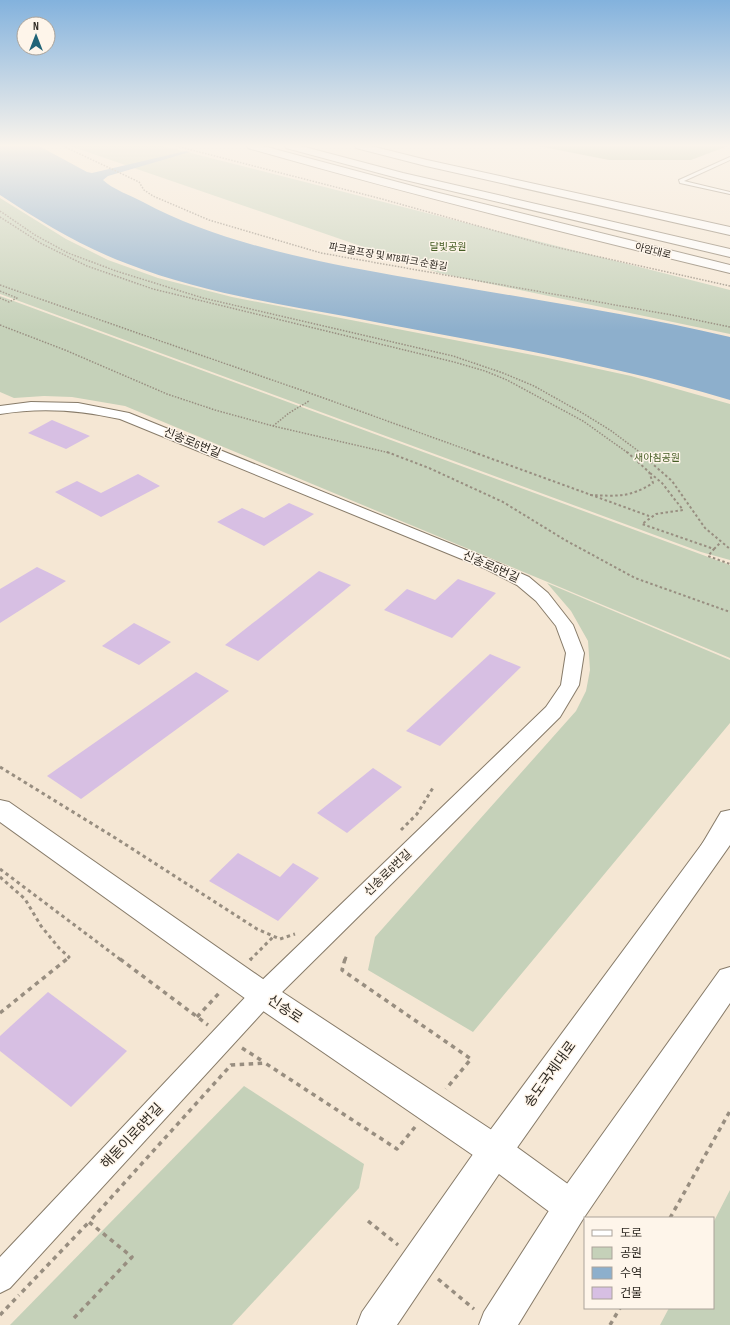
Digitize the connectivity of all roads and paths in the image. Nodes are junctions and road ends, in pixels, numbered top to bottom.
1 (181, 208) edge
2 (413, 208) edge
3 (483, 208) edge
4 (535, 208) edge
5 (578, 208) edge
6 (626, 208) edge
7 (0, 211) edge
8 (0, 217) edge
9 (730, 231) edge
10 (730, 244) edge
11 (730, 254) edge
12 (730, 269) edge
13 (0, 284) edge
14 (730, 286) edge
15 (0, 292) edge
16 (0, 298) edge
17 (0, 325) edge
18 (730, 327) edge
19 (309, 401) dead end
20 (0, 410) edge
21 (273, 426) junction
22 (649, 472) junction
23 (590, 495) junction
24 (649, 516) junction
25 (721, 542) junction
26 (714, 549) junction
27 (730, 549) edge
28 (730, 564) edge
29 (730, 612) edge
30 (0, 767) edge
31 (434, 786) dead end
32 (0, 809) edge
33 (730, 819) edge
34 (730, 826) edge
35 (401, 831) dead end
36 (711, 851) junction
37 (0, 869) edge
38 (0, 877) edge
39 (303, 931) dead end
40 (346, 954) dead end
41 (730, 979) edge
42 (264, 995) junction
43 (0, 1013) edge
44 (197, 1017) dead end
45 (444, 1092) dead end
46 (730, 1111) edge
47 (416, 1125) dead end
48 (495, 1151) junction
49 (571, 1207) junction
50 (671, 1217) edge
51 (89, 1222) junction
52 (4, 1267) edge
53 (619, 1309) edge
54 (0, 1315) edge
55 (74, 1318) dead end
56 (375, 1325) edge
57 (497, 1325) edge
58 (610, 1325) edge

1 - 18 path, 파크골프장 및 MTB파크 순환길
2 - 14 path
3 - 12 main road, 아암대로
4 - 11 main road, 아암대로
5 - 10 main road
6 - 9 main road
7 - 25 path
8 - 22 path
13 - 23 path
15 - 16 path
17 - 21 path
19 - 21 path
20 - 42 street, 신송로6번길
21 - 29 path
22 - 23 path
22 - 24 path
23 - 24 path
24 - 26 path
25 - 26 path
25 - 27 path
26 - 28 path
30 - 39 path
31 - 35 path
32 - 42 main road, 신송로
33 - 36 main road
34 - 36 main road, 송도국제대로
36 - 48 main road, 송도국제대로
37 - 44 path
38 - 43 path
40 - 45 path
41 - 49 main road
42 - 48 main road, 신송로
42 - 52 street, 해돋이로6번길
46 - 50 path
47 - 51 path
48 - 49 main road, 신송로
48 - 56 main road, 송도국제대로
49 - 57 main road
51 - 54 path
51 - 55 path
53 - 58 path

